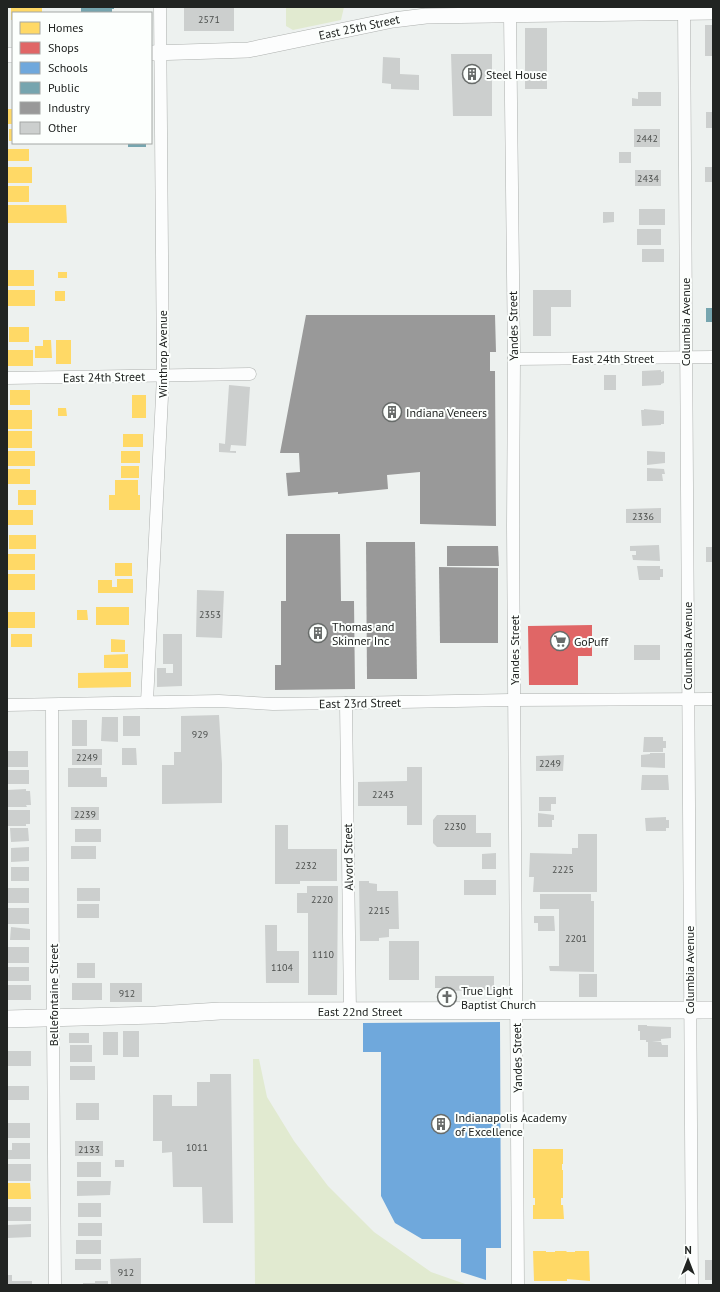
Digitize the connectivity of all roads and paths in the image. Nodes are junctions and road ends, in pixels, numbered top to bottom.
1 (160, 7) edge
2 (684, 10) edge
3 (713, 12) edge
4 (510, 15) junction
5 (156, 52) edge
6 (713, 357) edge
7 (686, 358) junction
8 (514, 359) junction
9 (250, 374) dead end
10 (162, 376) junction
11 (7, 378) edge
12 (688, 699) junction
13 (713, 699) edge
14 (514, 700) junction
15 (147, 702) junction
16 (346, 703) junction
17 (7, 705) edge
18 (52, 705) junction
19 (516, 1010) junction
20 (689, 1010) junction
21 (713, 1010) edge
22 (350, 1011) junction
23 (53, 1018) junction
24 (7, 1019) edge
25 (55, 1285) edge
26 (518, 1285) edge
27 (692, 1285) edge

1 - 5 street, Winthrop Avenue
2 - 3 street, East 25th Street
2 - 4 street, East 25th Street
2 - 7 street, Columbia Avenue
4 - 5 street, East 25th Street
4 - 8 street, Yandes Street
5 - 10 street, Winthrop Avenue
6 - 7 street, East 24th Street
7 - 8 street, East 24th Street
7 - 12 street, Columbia Avenue
8 - 14 street, Yandes Street
9 - 10 street, East 24th Street
10 - 11 street, East 24th Street
10 - 15 street, Winthrop Avenue
12 - 13 street, East 23rd Street
12 - 14 street, East 23rd Street
12 - 20 street, Columbia Avenue
14 - 16 street, East 23rd Street
14 - 19 street, Yandes Street
15 - 16 street, East 23rd Street
15 - 18 street, East 23rd Street
16 - 22 street, Alvord Street
17 - 18 street, East 23rd Street
18 - 23 street, Bellefontaine Street
19 - 20 main road, East 22nd Street
19 - 22 main road, East 22nd Street
19 - 26 street, Yandes Street
20 - 21 main road, East 22nd Street
20 - 27 street, Columbia Avenue
22 - 23 main road, East 22nd Street
23 - 24 main road, East 22nd Street
23 - 25 street, Bellefontaine Street

